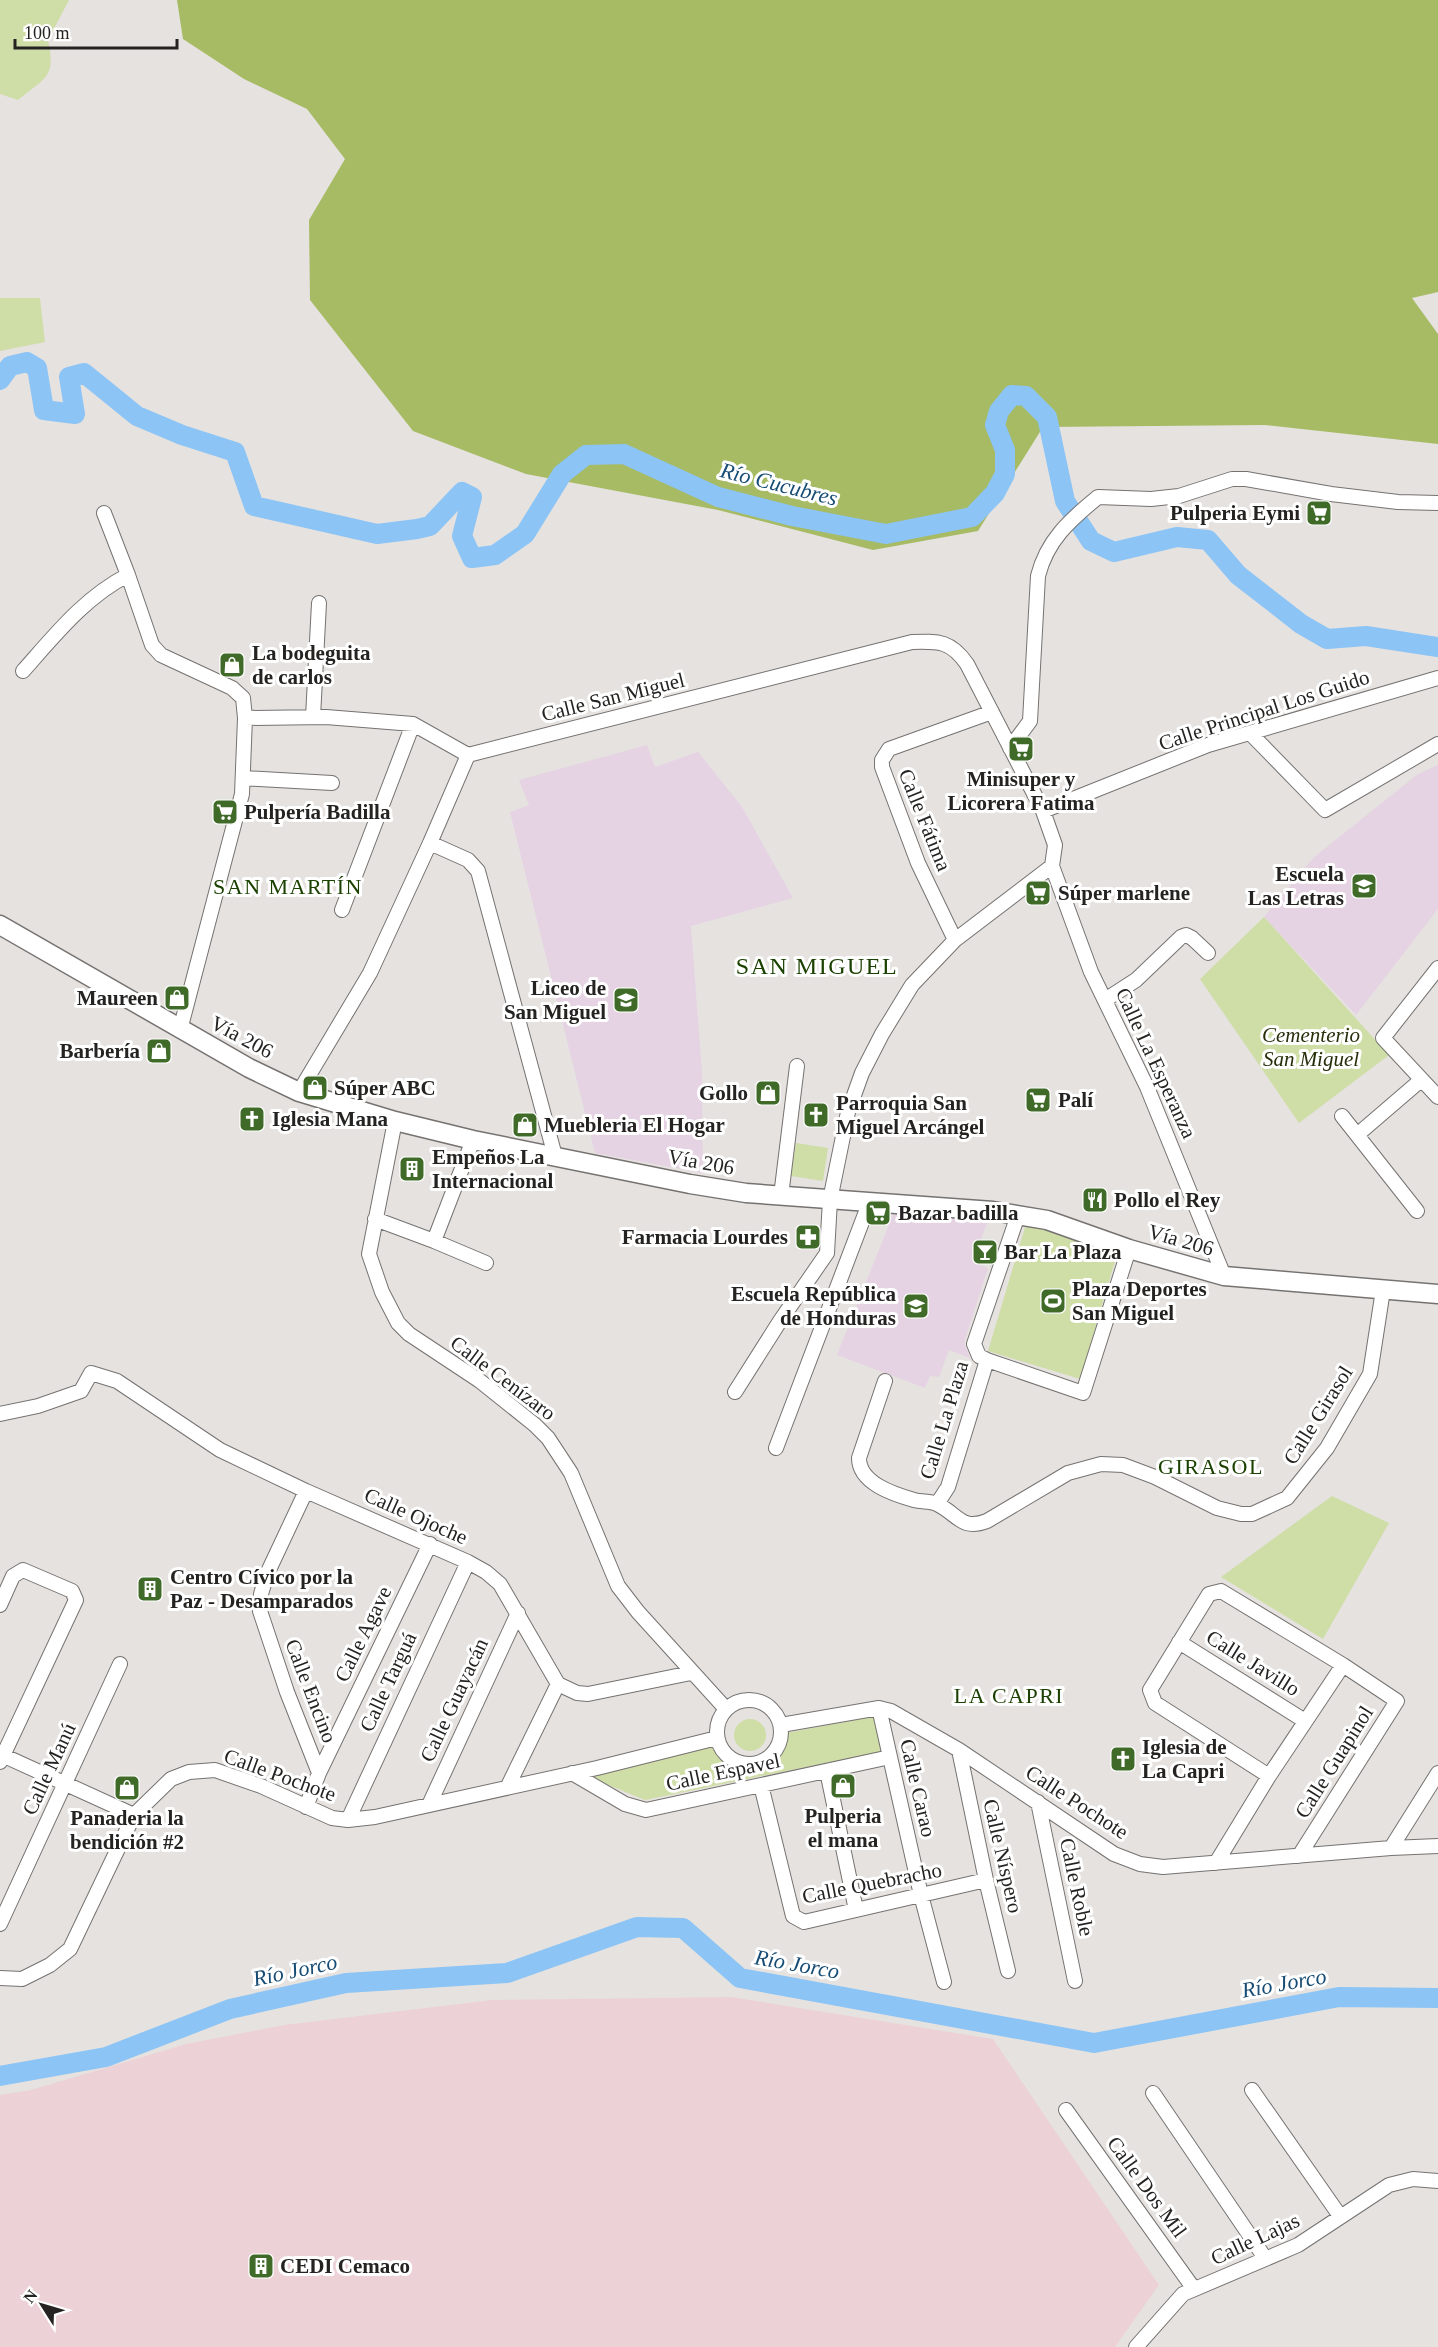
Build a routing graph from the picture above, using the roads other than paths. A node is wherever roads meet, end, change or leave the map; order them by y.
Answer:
1 (1438, 503) edge
2 (104, 513) dead end
3 (128, 575) junction
4 (319, 603) dead end
5 (23, 671) dead end
6 (1438, 678) edge
7 (992, 712) junction
8 (313, 717) junction
9 (245, 718) junction
10 (413, 724) junction
11 (1250, 733) junction
12 (1438, 744) edge
13 (1010, 748) junction
14 (468, 755) junction
15 (243, 778) junction
16 (332, 783) dead end
17 (1043, 811) junction
18 (430, 843) junction
19 (1052, 866) junction
20 (342, 910) dead end
21 (0, 925) edge
22 (955, 940) junction
23 (1208, 953) dead end
24 (1438, 968) edge
25 (1104, 1000) junction
26 (180, 1030) junction
27 (797, 1066) dead end
28 (1421, 1080) junction
29 (299, 1092) junction
30 (1438, 1097) edge
31 (1342, 1116) dead end
32 (394, 1120) junction
33 (1357, 1136) junction
34 (473, 1140) junction
35 (555, 1156) junction
36 (781, 1196) junction
37 (830, 1200) junction
38 (870, 1201) junction
39 (1417, 1211) dead end
40 (1018, 1215) junction
41 (375, 1219) junction
42 (434, 1241) junction
43 (1129, 1249) junction
44 (486, 1263) dead end
45 (1224, 1276) junction
46 (1383, 1290) junction
47 (1438, 1294) edge
48 (987, 1360) junction
49 (885, 1381) dead end
50 (735, 1392) dead end
51 (0, 1414) edge
52 (776, 1448) dead end
53 (306, 1491) junction
54 (937, 1504) junction
55 (430, 1545) junction
56 (468, 1562) junction
57 (0, 1605) edge
58 (518, 1613) junction
59 (1179, 1642) junction
60 (120, 1664) dead end
61 (1343, 1665) junction
62 (691, 1673) junction
63 (558, 1684) junction
64 (879, 1708) junction
65 (726, 1709) junction
66 (1305, 1721) junction
67 (780, 1725) junction
68 (717, 1738) junction
69 (959, 1750) junction
70 (1, 1757) edge
71 (890, 1757) junction
72 (827, 1771) junction
73 (319, 1773) junction
74 (572, 1773) junction
75 (1438, 1773) edge
76 (1269, 1776) junction
77 (65, 1783) junction
78 (761, 1785) junction
79 (508, 1786) junction
80 (1038, 1802) junction
81 (429, 1805) junction
82 (306, 1807) junction
83 (134, 1815) junction
84 (348, 1820) junction
85 (1438, 1846) edge
86 (1390, 1848) junction
87 (1299, 1856) junction
88 (1216, 1863) junction
89 (986, 1880) junction
90 (921, 1895) junction
91 (856, 1910) junction
92 (0, 1924) edge
93 (1008, 1971) dead end
94 (0, 1978) edge
95 (1075, 1981) dead end
96 (944, 1982) dead end
97 (1252, 2090) dead end
98 (1153, 2093) dead end
99 (1066, 2110) dead end
100 (1438, 2181) edge
101 (1340, 2216) junction
102 (1265, 2258) junction
103 (1194, 2289) junction
104 (1136, 2347) edge

1 - 13 street
2 - 3 street
3 - 5 street
3 - 9 street
4 - 8 street
6 - 11 street, Calle Principal Los Guido
7 - 13 street, Calle San Miguel
7 - 14 street, Calle San Miguel
7 - 22 street, Calle Fátima
8 - 9 street
8 - 10 street
9 - 15 street
10 - 14 street
10 - 20 street
11 - 12 street
11 - 17 street, Calle Principal Los Guido
13 - 17 street, Calle San Miguel
14 - 18 street
15 - 16 street
15 - 26 street
17 - 19 street
18 - 29 street
18 - 35 street
19 - 22 street
19 - 25 street, Calle La Esperanza
21 - 26 main road, Vía 206
22 - 37 street
23 - 25 street
24 - 28 street
25 - 45 street, Calle La Esperanza
26 - 29 main road, Vía 206
27 - 36 street
28 - 30 street
28 - 33 street
29 - 32 main road, Vía 206
31 - 33 street
32 - 34 main road, Vía 206
32 - 41 street, Calle Cenízaro
33 - 39 street
34 - 35 main road, Vía 206
34 - 42 street
35 - 36 main road, Vía 206
36 - 37 main road, Vía 206
37 - 38 main road, Vía 206
37 - 50 street
38 - 40 main road, Vía 206
38 - 52 street
40 - 43 main road, Vía 206
40 - 48 street, Calle La Plaza
41 - 42 street
41 - 62 street, Calle Cenízaro
42 - 44 street
43 - 45 main road, Vía 206
43 - 48 street
45 - 46 main road, Vía 206
46 - 47 main road, Vía 206
46 - 54 street, Calle Girasol
48 - 54 street, Calle La Plaza
49 - 54 street, Calle Girasol
51 - 53 street, Calle Ojoche
53 - 55 street, Calle Ojoche
53 - 73 street, Calle Encino
55 - 56 street, Calle Ojoche
55 - 73 street, Calle Agave
56 - 58 street, Calle Ojoche
56 - 84 street, Calle Targuá
57 - 70 street
58 - 63 street, Calle Ojoche
58 - 81 street, Calle Guayacán
59 - 61 street
59 - 66 street, Calle Javillo
59 - 76 street
60 - 77 street, Calle Manú
61 - 66 street
61 - 87 street, Calle Guapinol
62 - 63 street
62 - 65 street, Calle Cenízaro
63 - 79 street
64 - 67 street
64 - 69 street, Calle Pochote
64 - 71 street, Calle Carao
65 - 67 street
65 - 68 street
66 - 76 street
67 - 68 street
68 - 74 street, Calle Pochote
69 - 80 street, Calle Pochote
69 - 89 street, Calle Níspero
70 - 77 street
71 - 72 street, Calle Espavel
71 - 90 street, Calle Carao
72 - 78 street, Calle Espavel
72 - 91 street
73 - 82 street, Calle Agave
74 - 78 street, Calle Espavel
74 - 79 street, Calle Pochote
75 - 86 street
76 - 88 street
77 - 83 street
77 - 92 street, Calle Manú
78 - 91 street, Calle Quebracho
79 - 81 street, Calle Pochote
80 - 88 street, Calle Pochote
80 - 95 street, Calle Roble
81 - 84 street, Calle Pochote
82 - 83 street, Calle Pochote
82 - 84 street, Calle Pochote
83 - 94 street, Calle Pochote
85 - 86 street, Calle Pochote
86 - 87 street, Calle Pochote
87 - 88 street, Calle Pochote
89 - 90 street, Calle Quebracho
89 - 93 street, Calle Níspero
90 - 91 street, Calle Quebracho
90 - 96 street, Calle Carao
97 - 101 street
98 - 102 street
99 - 103 street, Calle Dos Mil
100 - 101 street, Calle Lajas
101 - 102 street, Calle Lajas
102 - 103 street, Calle Lajas
103 - 104 street, Calle Lajas

